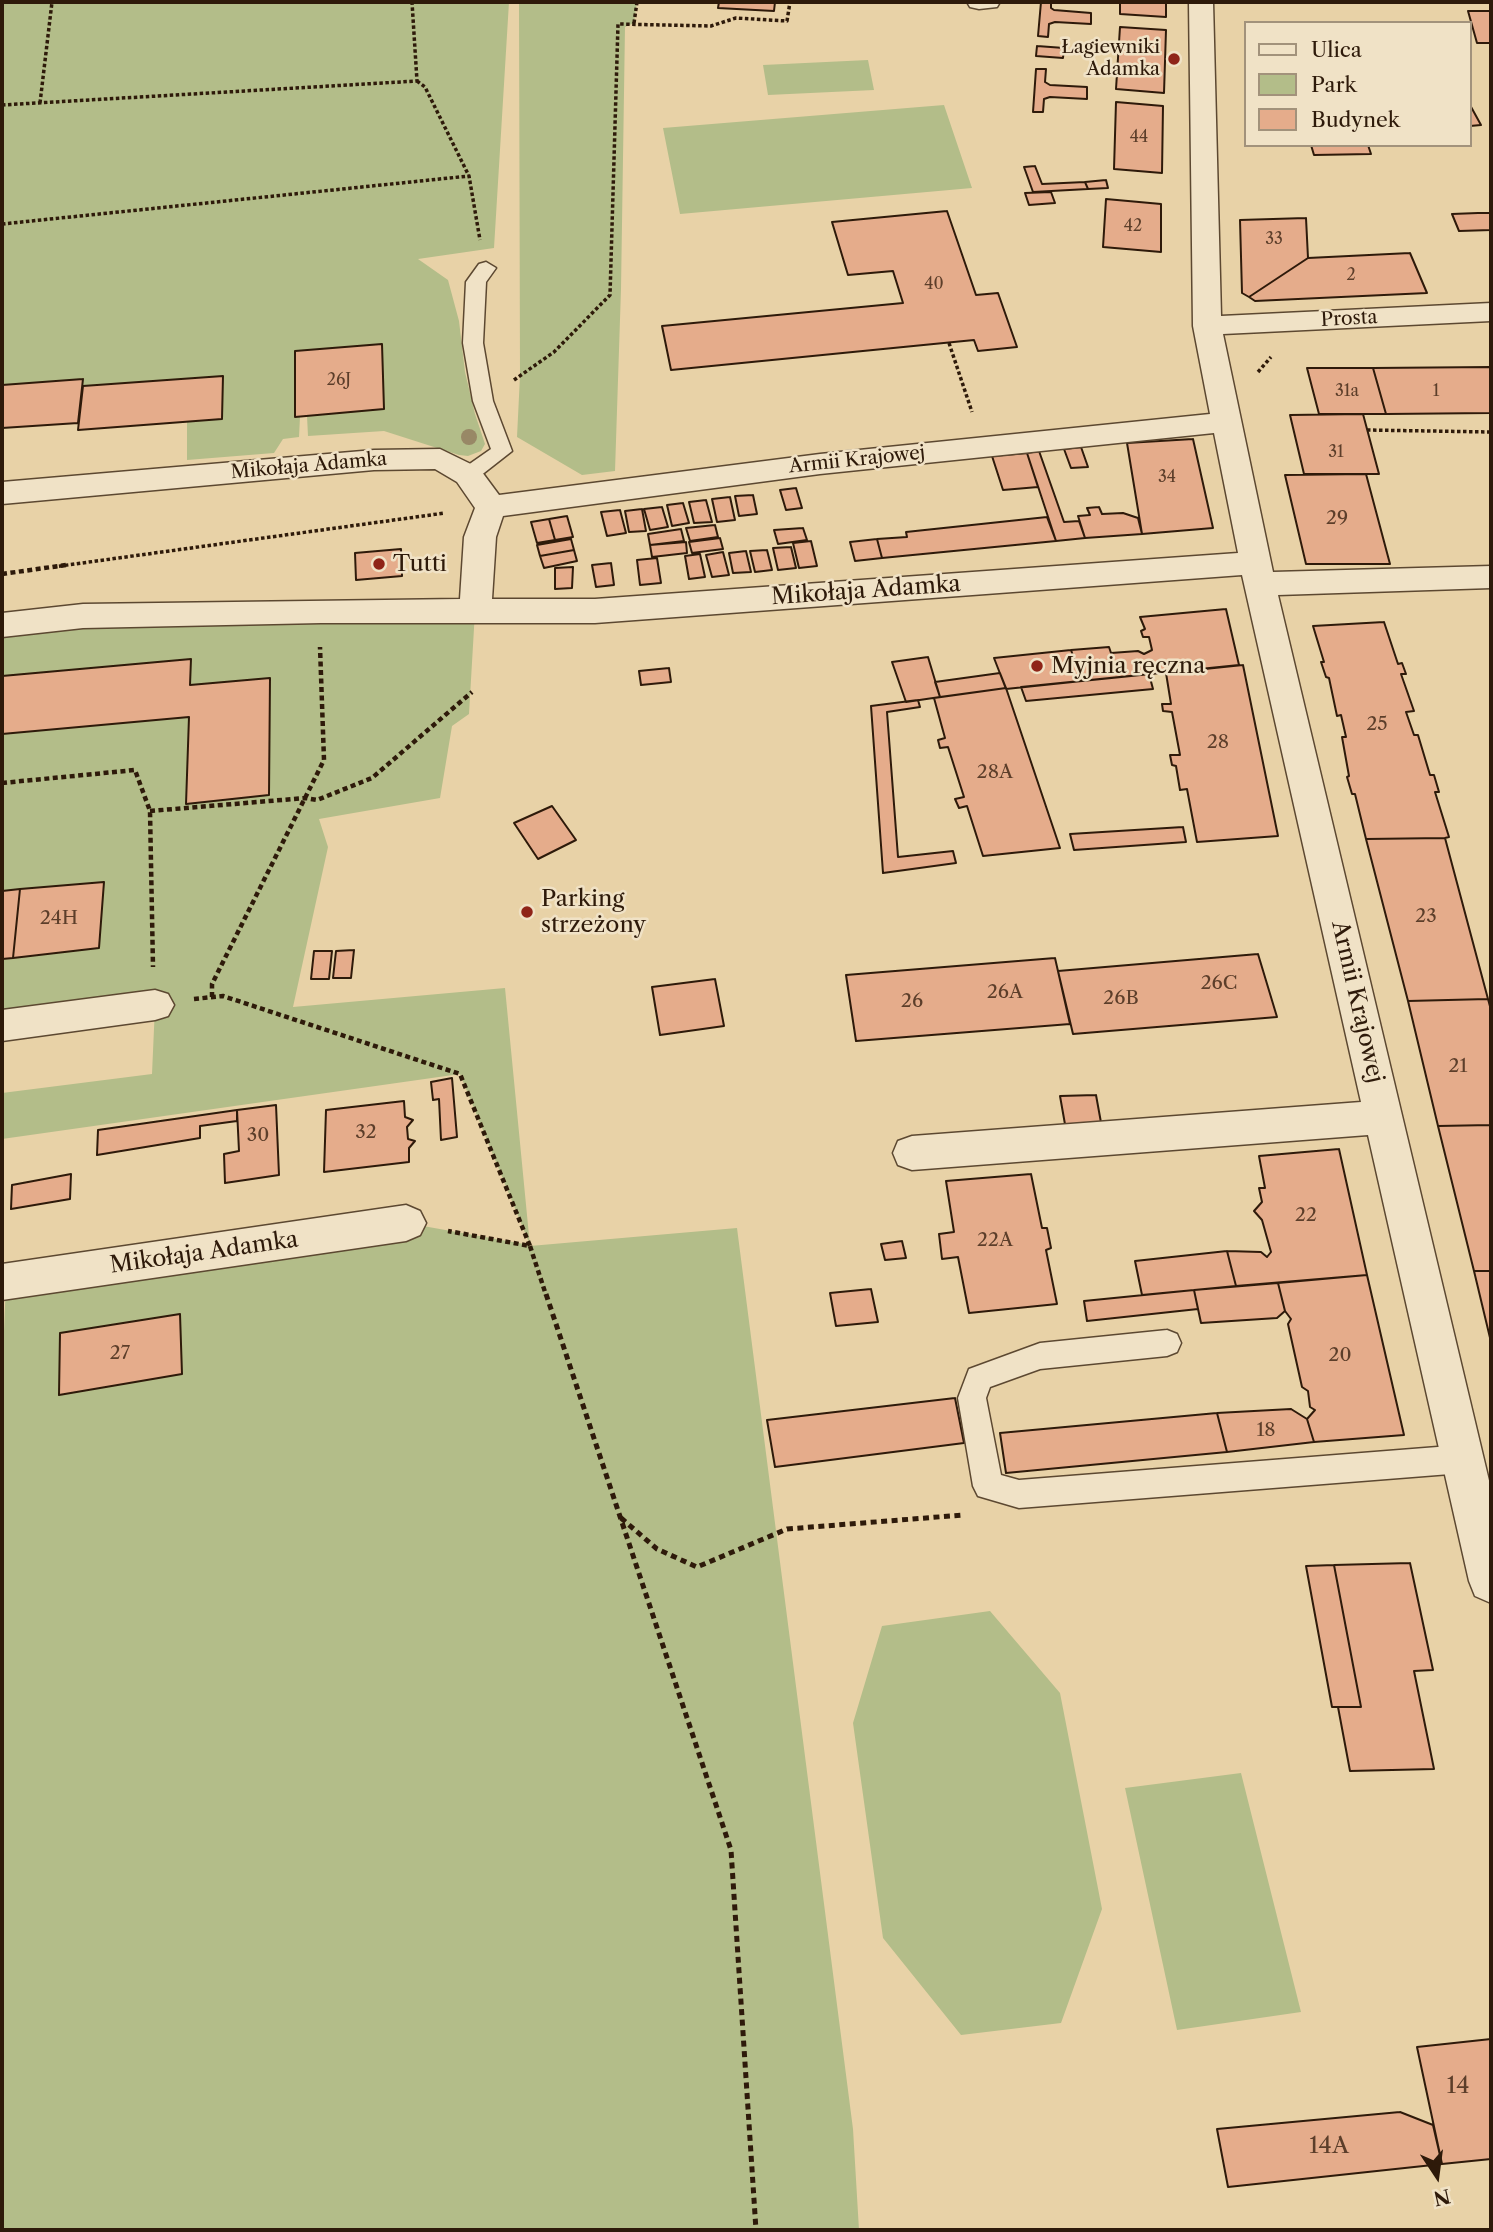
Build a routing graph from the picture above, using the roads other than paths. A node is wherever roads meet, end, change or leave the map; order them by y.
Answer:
1 (979, 2) edge
2 (988, 2) edge
3 (1201, 2) edge
4 (486, 268) road end
5 (1491, 312) edge
6 (1207, 326) junction
7 (1224, 422) junction
8 (468, 475) junction
9 (2, 493) edge
10 (491, 507) junction
11 (1258, 574) junction
12 (1491, 577) edge
13 (475, 611) junction
14 (2, 625) edge
15 (155, 1005) road end
16 (2, 1026) edge
17 (1384, 1117) junction
18 (912, 1153) dead end
19 (406, 1223) road end
20 (2, 1282) edge
21 (1167, 1343) dead end
22 (1463, 1459) junction
23 (1491, 1581) edge

1 - 2 street
3 - 6 street, Armii Krajowej
4 - 8 lane
5 - 6 street, Prosta
6 - 7 street, Armii Krajowej
7 - 10 street, Armii Krajowej
7 - 11 street, Armii Krajowej
8 - 9 street, Mikołaja Adamka
8 - 10 street, Mikołaja Adamka
10 - 13 street
11 - 12 street, Mikołaja Adamka
11 - 13 street, Mikołaja Adamka
11 - 17 street, Armii Krajowej
13 - 14 street, Mikołaja Adamka
15 - 16 street
17 - 18 street
17 - 22 street, Armii Krajowej
19 - 20 street, Mikołaja Adamka
21 - 22 lane
22 - 23 street, Armii Krajowej

